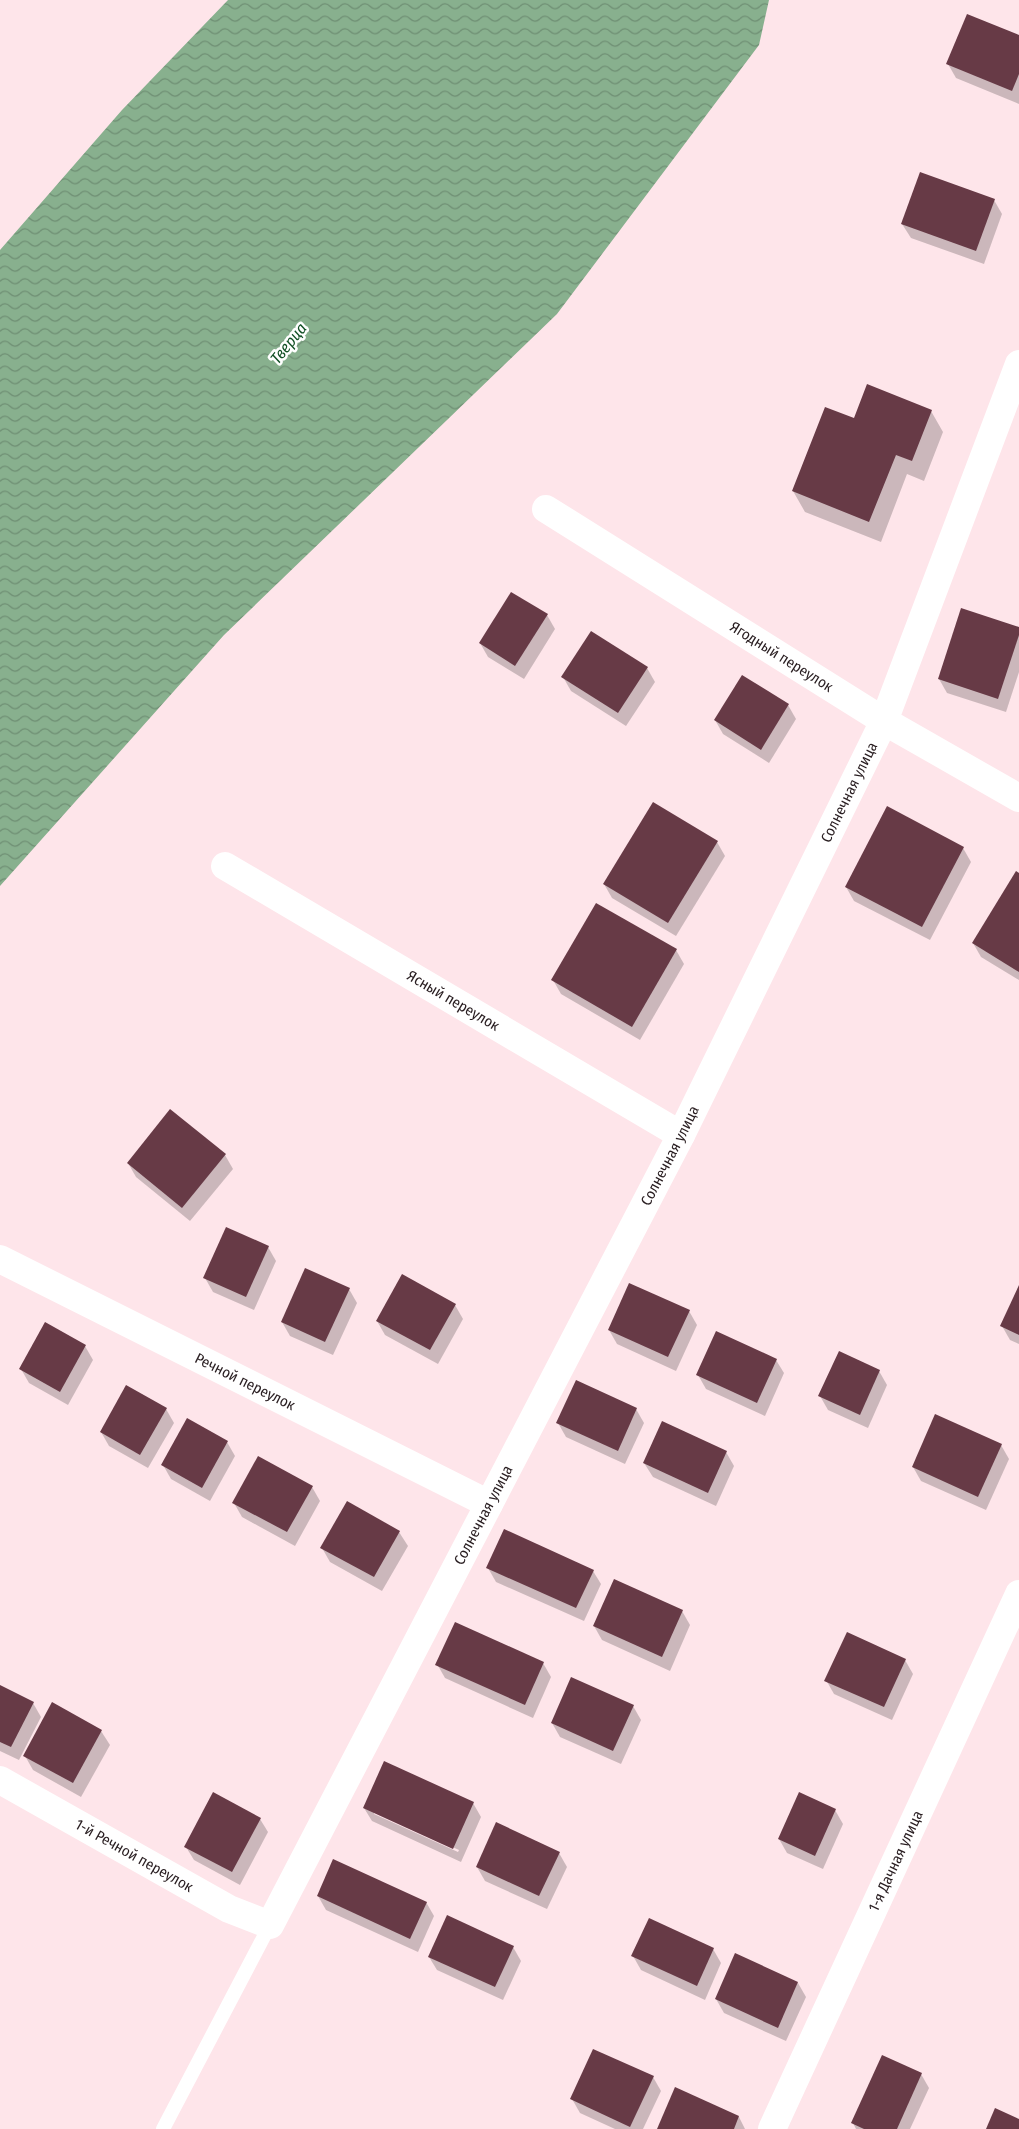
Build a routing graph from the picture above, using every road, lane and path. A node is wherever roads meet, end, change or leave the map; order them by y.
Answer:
1 (1019, 364) edge
2 (546, 509) dead end
3 (884, 721) junction
4 (1019, 798) edge
5 (225, 866) dead end
6 (681, 1135) junction
7 (0, 1259) edge
8 (489, 1504) junction
9 (1019, 1594) edge
10 (0, 1780) edge
11 (270, 1925) junction
12 (163, 2129) edge
13 (772, 2129) edge

1 - 3 street, Солнечная улица
2 - 3 street, Ягодный переулок
3 - 4 street, Ягодный переулок
3 - 6 street, Солнечная улица
5 - 6 street, Ясный переулок
6 - 8 street, Солнечная улица
7 - 8 street, Речной переулок
8 - 11 street, Солнечная улица
9 - 13 street, 1-я Дачная улица
10 - 11 street, 1-й Речной переулок
11 - 12 lane

